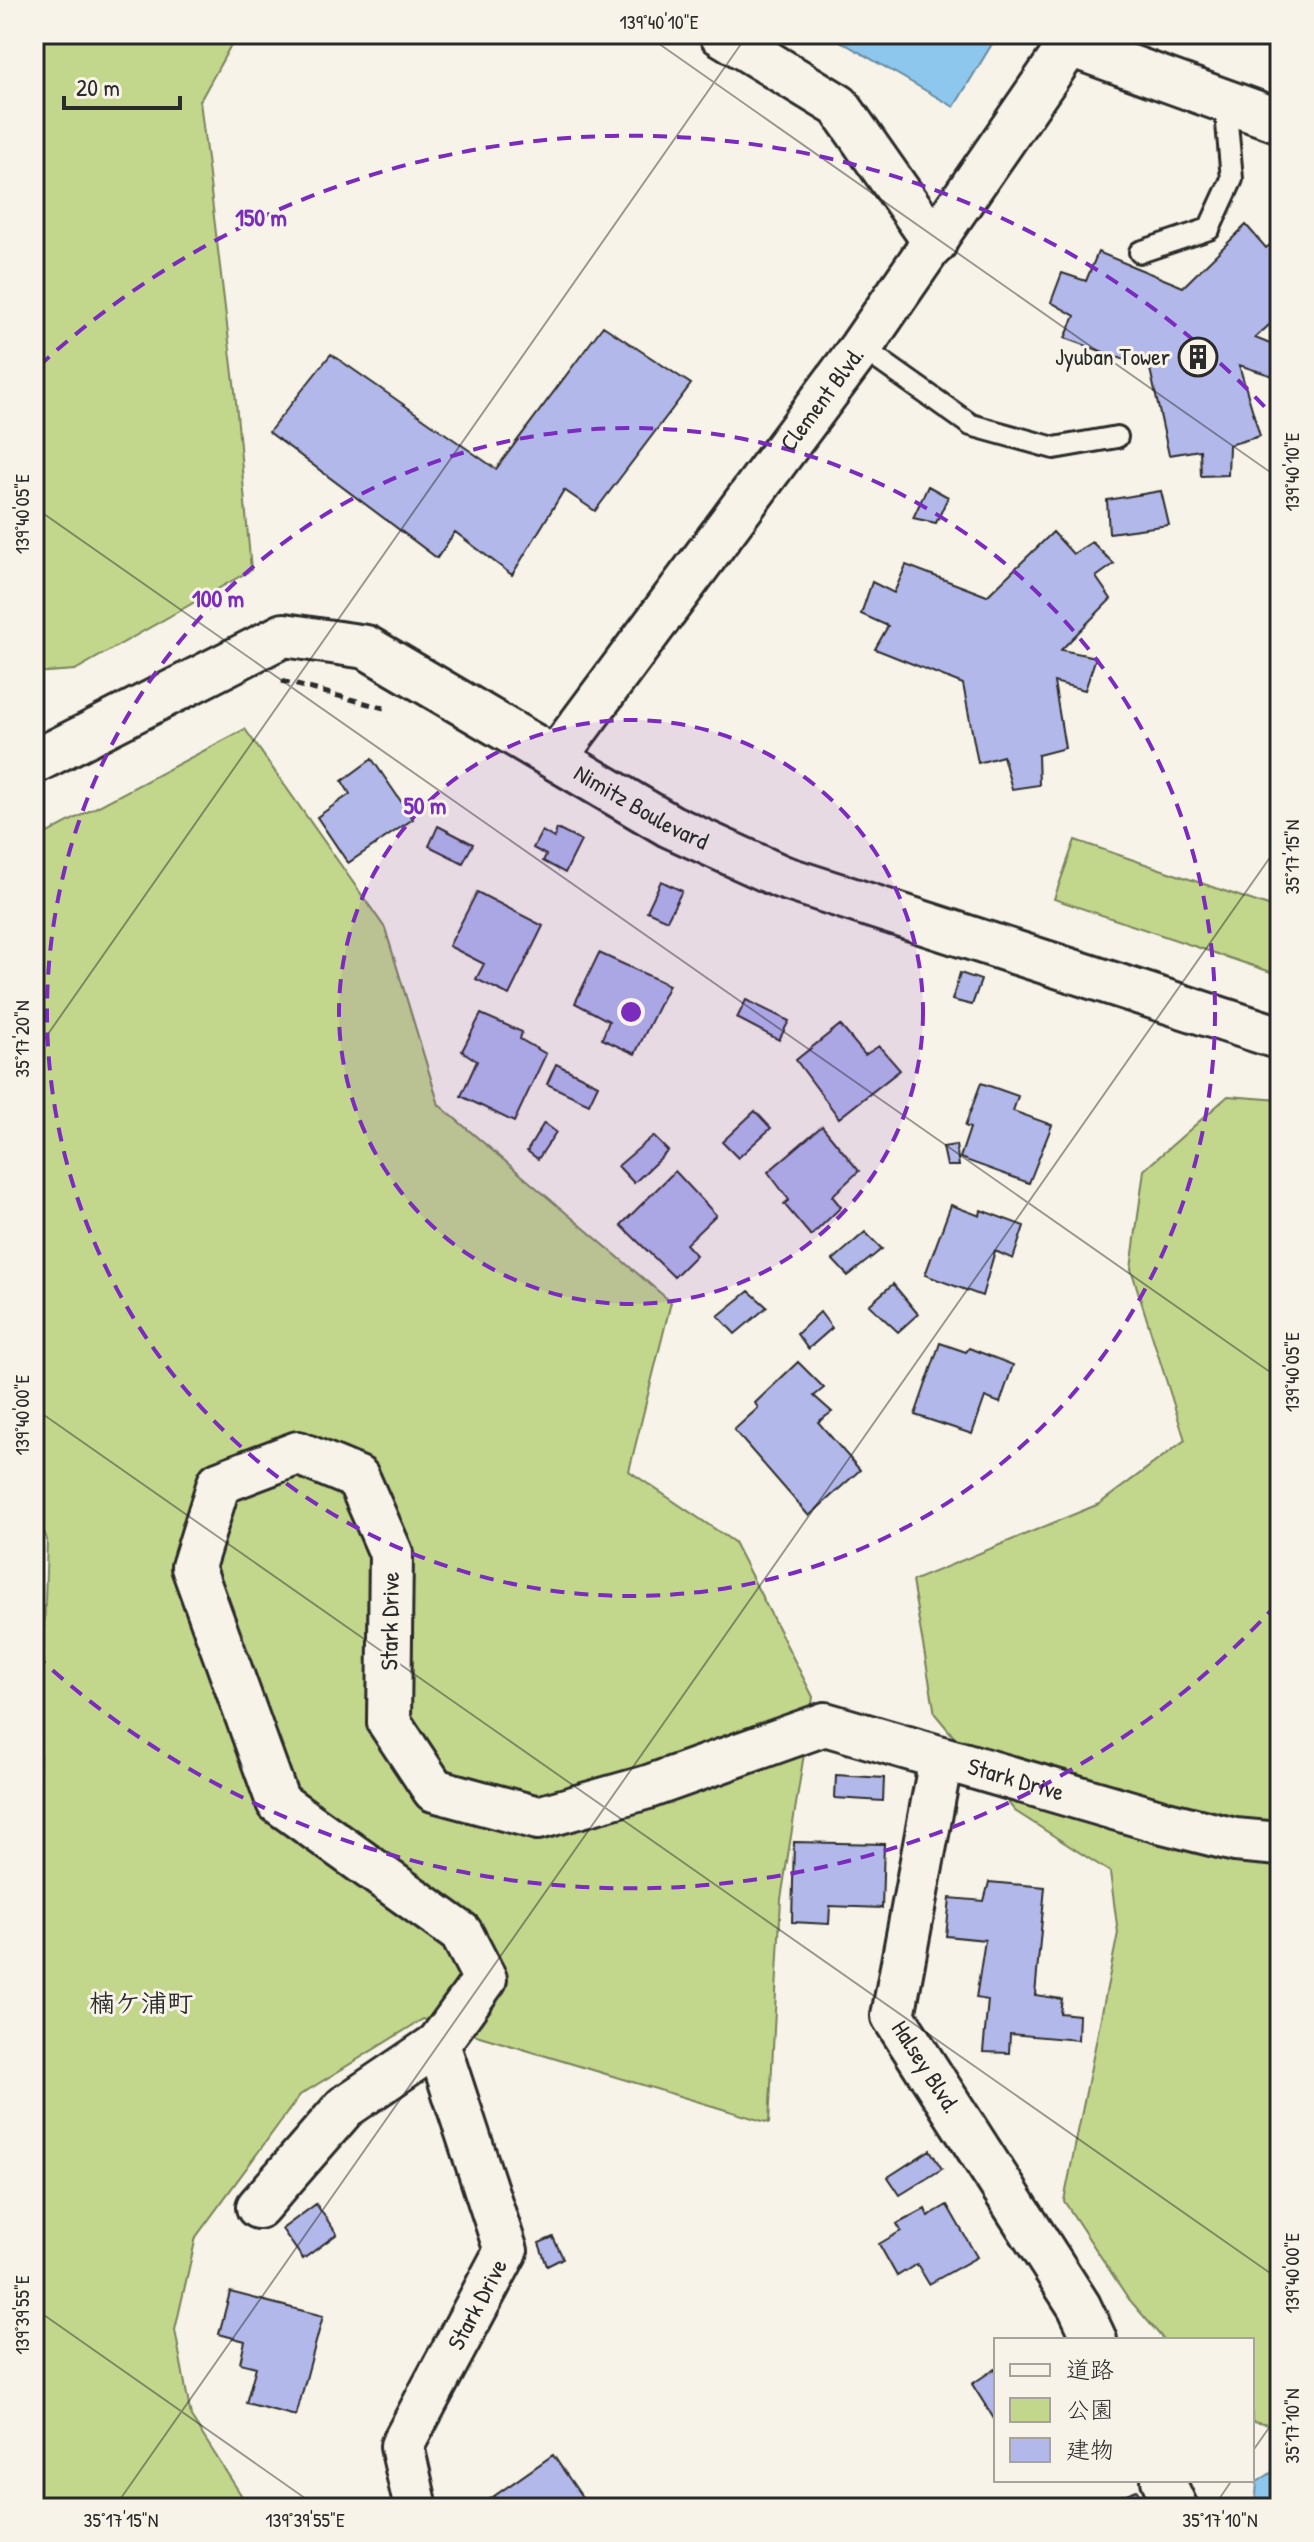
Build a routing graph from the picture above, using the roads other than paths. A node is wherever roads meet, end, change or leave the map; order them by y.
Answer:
1 (721, 34) edge
2 (1073, 40) edge
3 (1225, 101) junction
4 (1280, 121) edge
5 (935, 243) junction
6 (1140, 252) dead end
7 (861, 347) junction
8 (1117, 437) dead end
9 (556, 757) junction
10 (34, 762) edge
11 (1280, 1038) edge
12 (941, 1759) junction
13 (1280, 1844) edge
14 (438, 2044) junction
15 (258, 2207) dead end
16 (1094, 2338) edge
17 (1164, 2482) edge
18 (416, 2508) edge
19 (1176, 2508) edge

1 - 5 street
2 - 3 street
2 - 5 street, Clement Blvd.
3 - 4 street
3 - 6 lane
5 - 7 street, Clement Blvd.
7 - 8 lane
7 - 9 street, Clement Blvd.
9 - 10 street, Nimitz Boulevard
9 - 11 street, Nimitz Boulevard
12 - 13 street, Stark Drive
12 - 14 street, Stark Drive
12 - 16 street, Halsey Blvd.
14 - 15 street
14 - 18 street, Stark Drive
17 - 19 street

